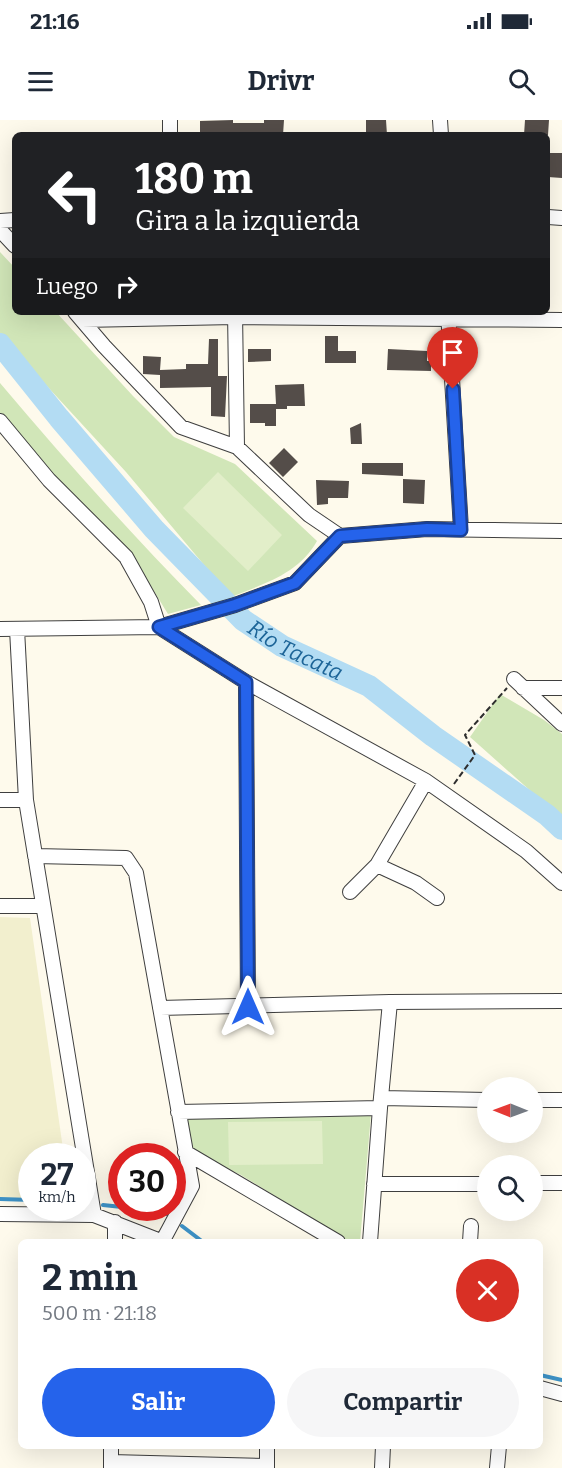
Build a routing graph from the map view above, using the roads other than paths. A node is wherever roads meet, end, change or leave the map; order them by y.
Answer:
1 (0, 230) edge
2 (12, 243) edge
3 (235, 315) edge
4 (448, 315) edge
5 (78, 316) edge
6 (562, 320) edge
7 (0, 421) edge
8 (237, 447) junction
9 (461, 530) junction
10 (562, 531) edge
11 (340, 536) junction
12 (159, 627) junction
13 (0, 629) edge
14 (17, 629) junction
15 (246, 682) junction
16 (562, 688) edge
17 (562, 724) edge
18 (426, 781) junction
19 (0, 800) edge
20 (26, 800) junction
21 (35, 856) junction
22 (377, 865) junction
23 (562, 883) edge
24 (350, 892) dead end
25 (437, 898) dead end
26 (0, 906) edge
27 (43, 906) junction
28 (562, 1001) edge
29 (390, 1002) junction
30 (248, 1007) junction
31 (160, 1008) junction
32 (477, 1100) edge
33 (543, 1100) edge
34 (562, 1100) edge
35 (380, 1103) junction
36 (178, 1112) junction
37 (82, 1143) edge
38 (183, 1143) edge
39 (186, 1153) edge
40 (186, 1157) edge
41 (543, 1183) edge
42 (562, 1183) edge
43 (374, 1184) junction
44 (477, 1184) edge
45 (186, 1198) edge
46 (0, 1214) edge
47 (18, 1214) edge
48 (96, 1216) edge
49 (174, 1221) edge
50 (115, 1222) junction
51 (471, 1227) dead end
52 (115, 1239) edge
53 (156, 1239) edge
54 (165, 1239) edge
55 (333, 1239) edge
56 (370, 1239) edge
57 (470, 1239) edge
58 (543, 1389) edge
59 (562, 1394) edge
60 (111, 1449) edge
61 (267, 1449) edge
62 (383, 1449) edge
63 (499, 1449) edge
64 (111, 1465) edge
65 (267, 1467) edge
66 (382, 1468) edge
67 (497, 1468) edge

1 - 2 street
3 - 4 street
3 - 5 street
3 - 8 street
4 - 6 street
4 - 9 street
5 - 8 street
7 - 12 street
8 - 11 street
9 - 10 street
9 - 11 street
11 - 12 street
12 - 14 street
12 - 15 street
13 - 14 street
14 - 20 street
15 - 18 street
15 - 30 street
16 - 17 street
18 - 22 street
18 - 23 street
19 - 20 street
20 - 21 street
21 - 27 street
21 - 31 street
22 - 24 street
22 - 25 street
26 - 27 street
27 - 37 street
28 - 29 street
29 - 30 street
29 - 35 street
30 - 31 street
31 - 36 street
32 - 35 street
33 - 34 street
35 - 36 street
35 - 43 street
36 - 38 street
39 - 55 street
40 - 45 street
41 - 42 street
43 - 44 street
43 - 56 street
46 - 47 street
48 - 50 street
49 - 54 street
50 - 52 street
50 - 53 street
51 - 57 street
58 - 59 street
60 - 64 street
61 - 65 street
62 - 66 street
63 - 67 street
64 - 65 street

